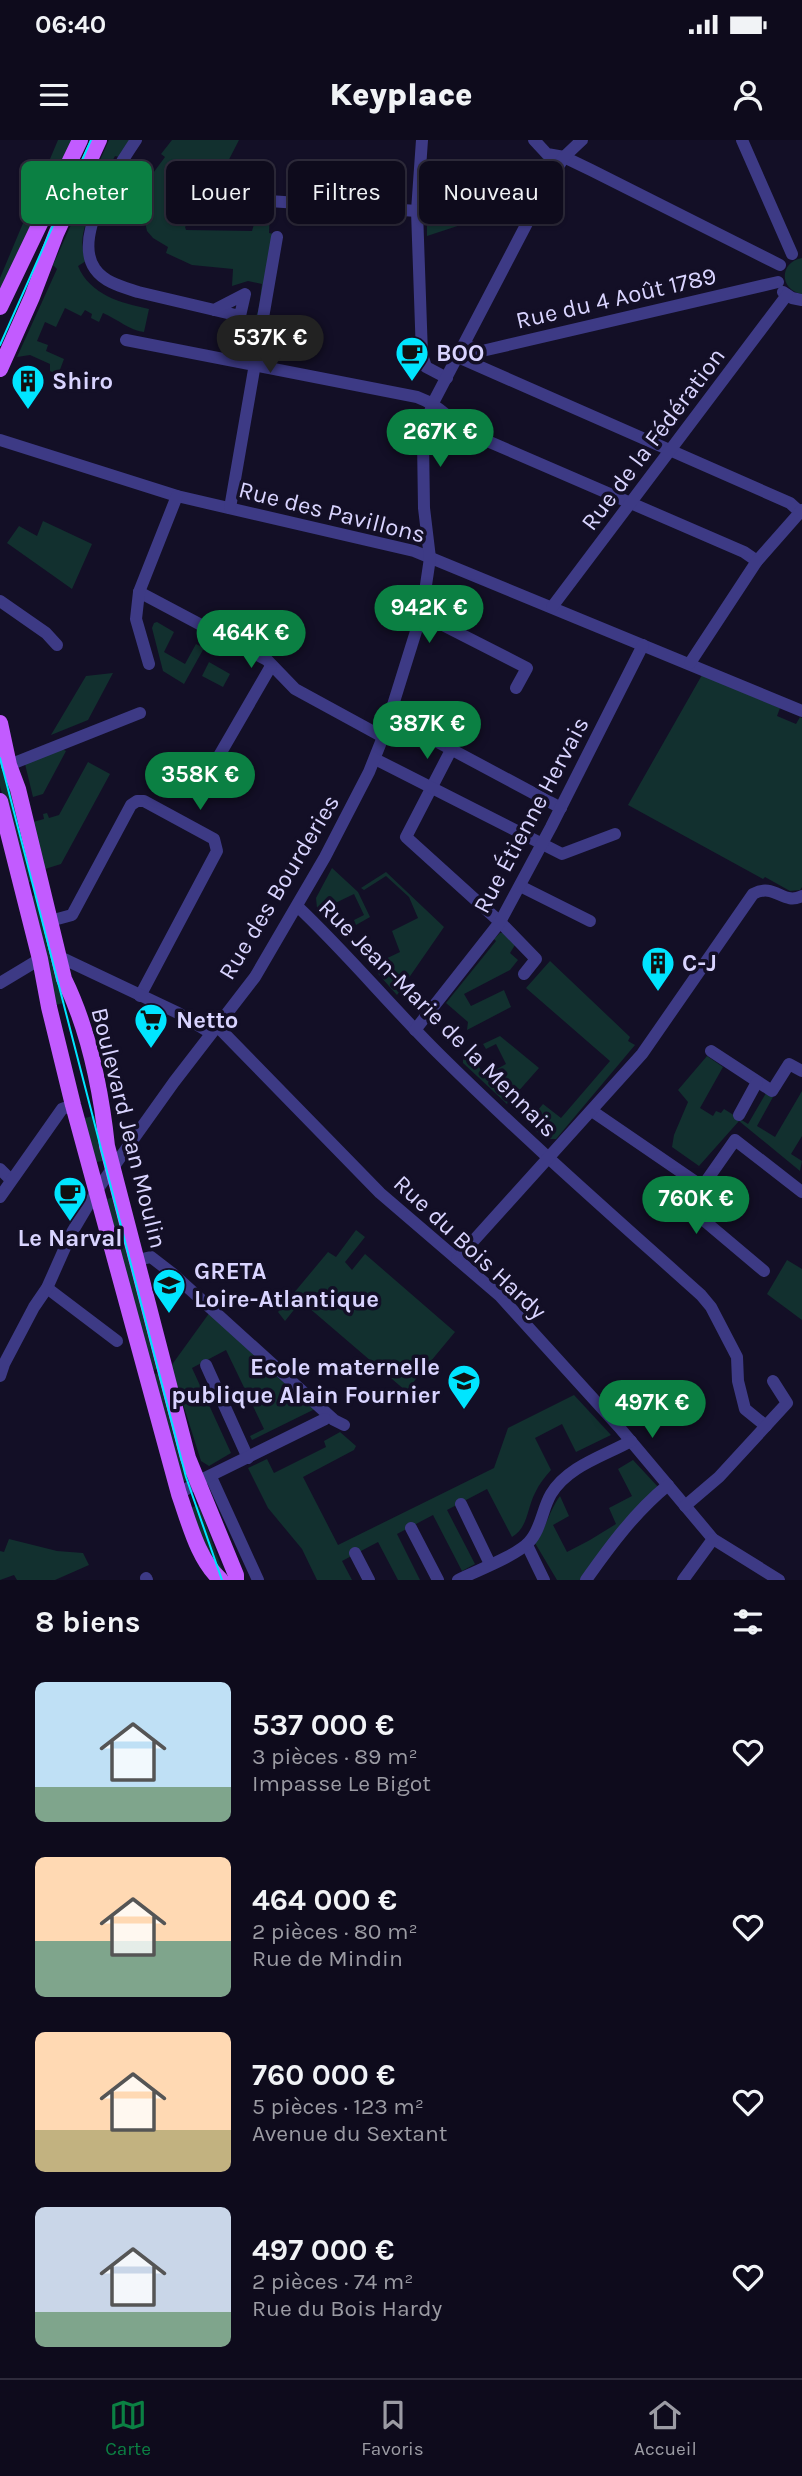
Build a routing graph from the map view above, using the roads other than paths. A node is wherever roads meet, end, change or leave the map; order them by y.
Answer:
1 (80, 140) edge
2 (99, 140) edge
3 (136, 140) edge
4 (422, 140) edge
5 (534, 140) edge
6 (582, 140) edge
7 (742, 140) edge
8 (564, 157) junction
9 (274, 201) edge
10 (417, 211) junction
11 (277, 237) dead end
12 (797, 253) edge
13 (780, 265) junction
14 (778, 282) junction
15 (787, 295) junction
16 (802, 300) edge
17 (0, 307) edge
18 (214, 310) dead end
19 (126, 340) dead end
20 (464, 345) junction
21 (458, 358) junction
22 (255, 365) junction
23 (0, 369) edge
24 (447, 378) junction
25 (433, 403) junction
26 (0, 440) edge
27 (670, 451) junction
28 (177, 496) junction
29 (631, 503) junction
30 (230, 508) junction
31 (801, 511) edge
32 (430, 558) junction
33 (757, 561) junction
34 (139, 592) junction
35 (0, 601) edge
36 (552, 607) junction
37 (422, 612) junction
38 (57, 645) dead end
39 (643, 645) junction
40 (690, 663) junction
41 (149, 664) dead end
42 (271, 666) junction
43 (516, 688) dead end
44 (802, 711) edge
45 (140, 713) dead end
46 (0, 723) edge
47 (383, 737) junction
48 (432, 739) dead end
49 (451, 750) junction
50 (375, 759) junction
51 (9, 765) junction
52 (210, 768) dead end
53 (431, 788) junction
54 (0, 802) edge
55 (561, 808) junction
56 (615, 834) dead end
57 (542, 844) junction
58 (520, 886) junction
59 (801, 899) edge
60 (297, 906) junction
61 (50, 921) junction
62 (590, 921) dead end
63 (500, 922) junction
64 (40, 958) junction
65 (59, 959) junction
66 (524, 974) dead end
67 (0, 983) edge
68 (140, 996) junction
69 (214, 1030) junction
70 (415, 1030) junction
71 (711, 1051) dead end
72 (802, 1071) edge
73 (758, 1082) junction
74 (73, 1105) junction
75 (592, 1111) junction
76 (738, 1115) dead end
77 (549, 1159) junction
78 (113, 1166) junction
79 (0, 1169) edge
80 (11, 1180) junction
81 (703, 1187) junction
82 (97, 1190) junction
83 (802, 1192) edge
84 (0, 1197) edge
85 (457, 1259) junction
86 (138, 1260) junction
87 (764, 1271) dead end
88 (47, 1288) junction
89 (117, 1341) dead end
90 (206, 1365) dead end
91 (0, 1376) edge
92 (773, 1381) dead end
93 (325, 1419) dead end
94 (344, 1425) dead end
95 (766, 1426) junction
96 (631, 1441) junction
97 (248, 1458) junction
98 (204, 1480) junction
99 (668, 1485) junction
100 (179, 1494) junction
101 (461, 1504) dead end
102 (685, 1506) junction
103 (411, 1528) dead end
104 (713, 1539) junction
105 (527, 1545) junction
106 (355, 1553) dead end
107 (490, 1564) junction
108 (221, 1580) edge
109 (236, 1580) edge
110 (258, 1580) edge
111 (369, 1580) edge
112 (438, 1580) edge
113 (458, 1580) edge
114 (544, 1580) edge
115 (586, 1580) edge
116 (683, 1580) edge
117 (779, 1580) edge

1 - 17 main road
2 - 23 main road
3 - 18 street
4 - 10 street
5 - 8 street
6 - 8 street, Rue des Bourderies
7 - 12 street
8 - 13 street
8 - 20 street, Rue des Bourderies
9 - 10 street
10 - 24 street
11 - 22 street
12 - 13 street
13 - 14 street
14 - 15 street
14 - 20 street, Rue du 4 Août 1789
15 - 16 street
15 - 27 street, Rue de la Fédération
19 - 22 street
20 - 21 street, Rue des Bourderies
21 - 24 street, Rue des Bourderies
21 - 27 street
22 - 25 street
22 - 30 street
24 - 25 street, Rue des Bourderies
25 - 29 street
25 - 32 street, Rue des Bourderies
26 - 28 street, Rue des Pavillons
27 - 29 street, Rue de la Fédération
27 - 31 street
28 - 30 street, Rue des Pavillons
28 - 34 street
29 - 33 street
29 - 36 street, Rue de la Fédération
30 - 32 street, Rue des Pavillons
31 - 33 street
32 - 36 street, Rue des Pavillons
32 - 37 street, Rue des Bourderies
33 - 40 street
34 - 41 street
34 - 42 street
35 - 38 street
36 - 39 street, Rue des Pavillons
37 - 43 street
37 - 47 street, Rue des Bourderies
39 - 40 street, Rue des Pavillons
39 - 55 street, Rue Étienne Hervais
40 - 44 street, Rue des Pavillons
42 - 47 street
42 - 52 street
45 - 51 street
46 - 51 main road, Boulevard Jean Moulin
47 - 50 street, Rue des Bourderies
48 - 49 street
49 - 53 street
49 - 55 street
50 - 53 street
50 - 60 street, Rue des Bourderies
51 - 61 main road, Boulevard Jean Moulin
53 - 57 street
53 - 63 street
54 - 64 main road, Boulevard Jean Moulin
55 - 57 street, Rue Étienne Hervais
56 - 57 street
57 - 58 street, Rue Étienne Hervais
58 - 62 street
58 - 63 street, Rue Étienne Hervais
59 - 75 street
60 - 69 street, Rue des Bourderies
60 - 70 street, Rue Jean-Marie de la Mennais
61 - 65 main road, Boulevard Jean Moulin
61 - 68 street
63 - 66 street
63 - 70 street, Rue Étienne Hervais
64 - 67 street
64 - 74 main road, Boulevard Jean Moulin
65 - 68 street, Rue du Bois Hardy
65 - 78 main road, Boulevard Jean Moulin
68 - 69 street, Rue du Bois Hardy
69 - 78 street, Rue des Bourderies
69 - 85 street, Rue du Bois Hardy
70 - 77 street, Rue Jean-Marie de la Mennais
71 - 73 street
72 - 73 street
73 - 76 street
74 - 80 street
74 - 82 main road, Boulevard Jean Moulin
75 - 77 street
75 - 81 street
77 - 85 street
77 - 95 street, Rue Jean-Marie de la Mennais
78 - 82 street, Rue des Bourderies
78 - 86 main road, Boulevard Jean Moulin
79 - 80 street
80 - 84 street
81 - 83 street
81 - 87 street
82 - 88 street, Rue des Bourderies
82 - 100 main road, Boulevard Jean Moulin
85 - 96 street, Rue du Bois Hardy
86 - 94 street
86 - 98 main road, Boulevard Jean Moulin
88 - 89 street
88 - 91 street, Rue des Bourderies
90 - 97 street
92 - 95 street
93 - 97 street
95 - 102 street
96 - 99 street, Rue du Bois Hardy
96 - 105 street
97 - 98 street
98 - 100 street
98 - 109 main road, Boulevard Jean Moulin
98 - 110 street
99 - 102 street, Rue du Bois Hardy
99 - 115 street
100 - 108 main road, Boulevard Jean Moulin
101 - 107 street
102 - 104 street, Rue du Bois Hardy
103 - 112 street
104 - 116 street
104 - 117 street, Rue du Bois Hardy
105 - 107 street
105 - 114 street
106 - 111 street
107 - 113 street

